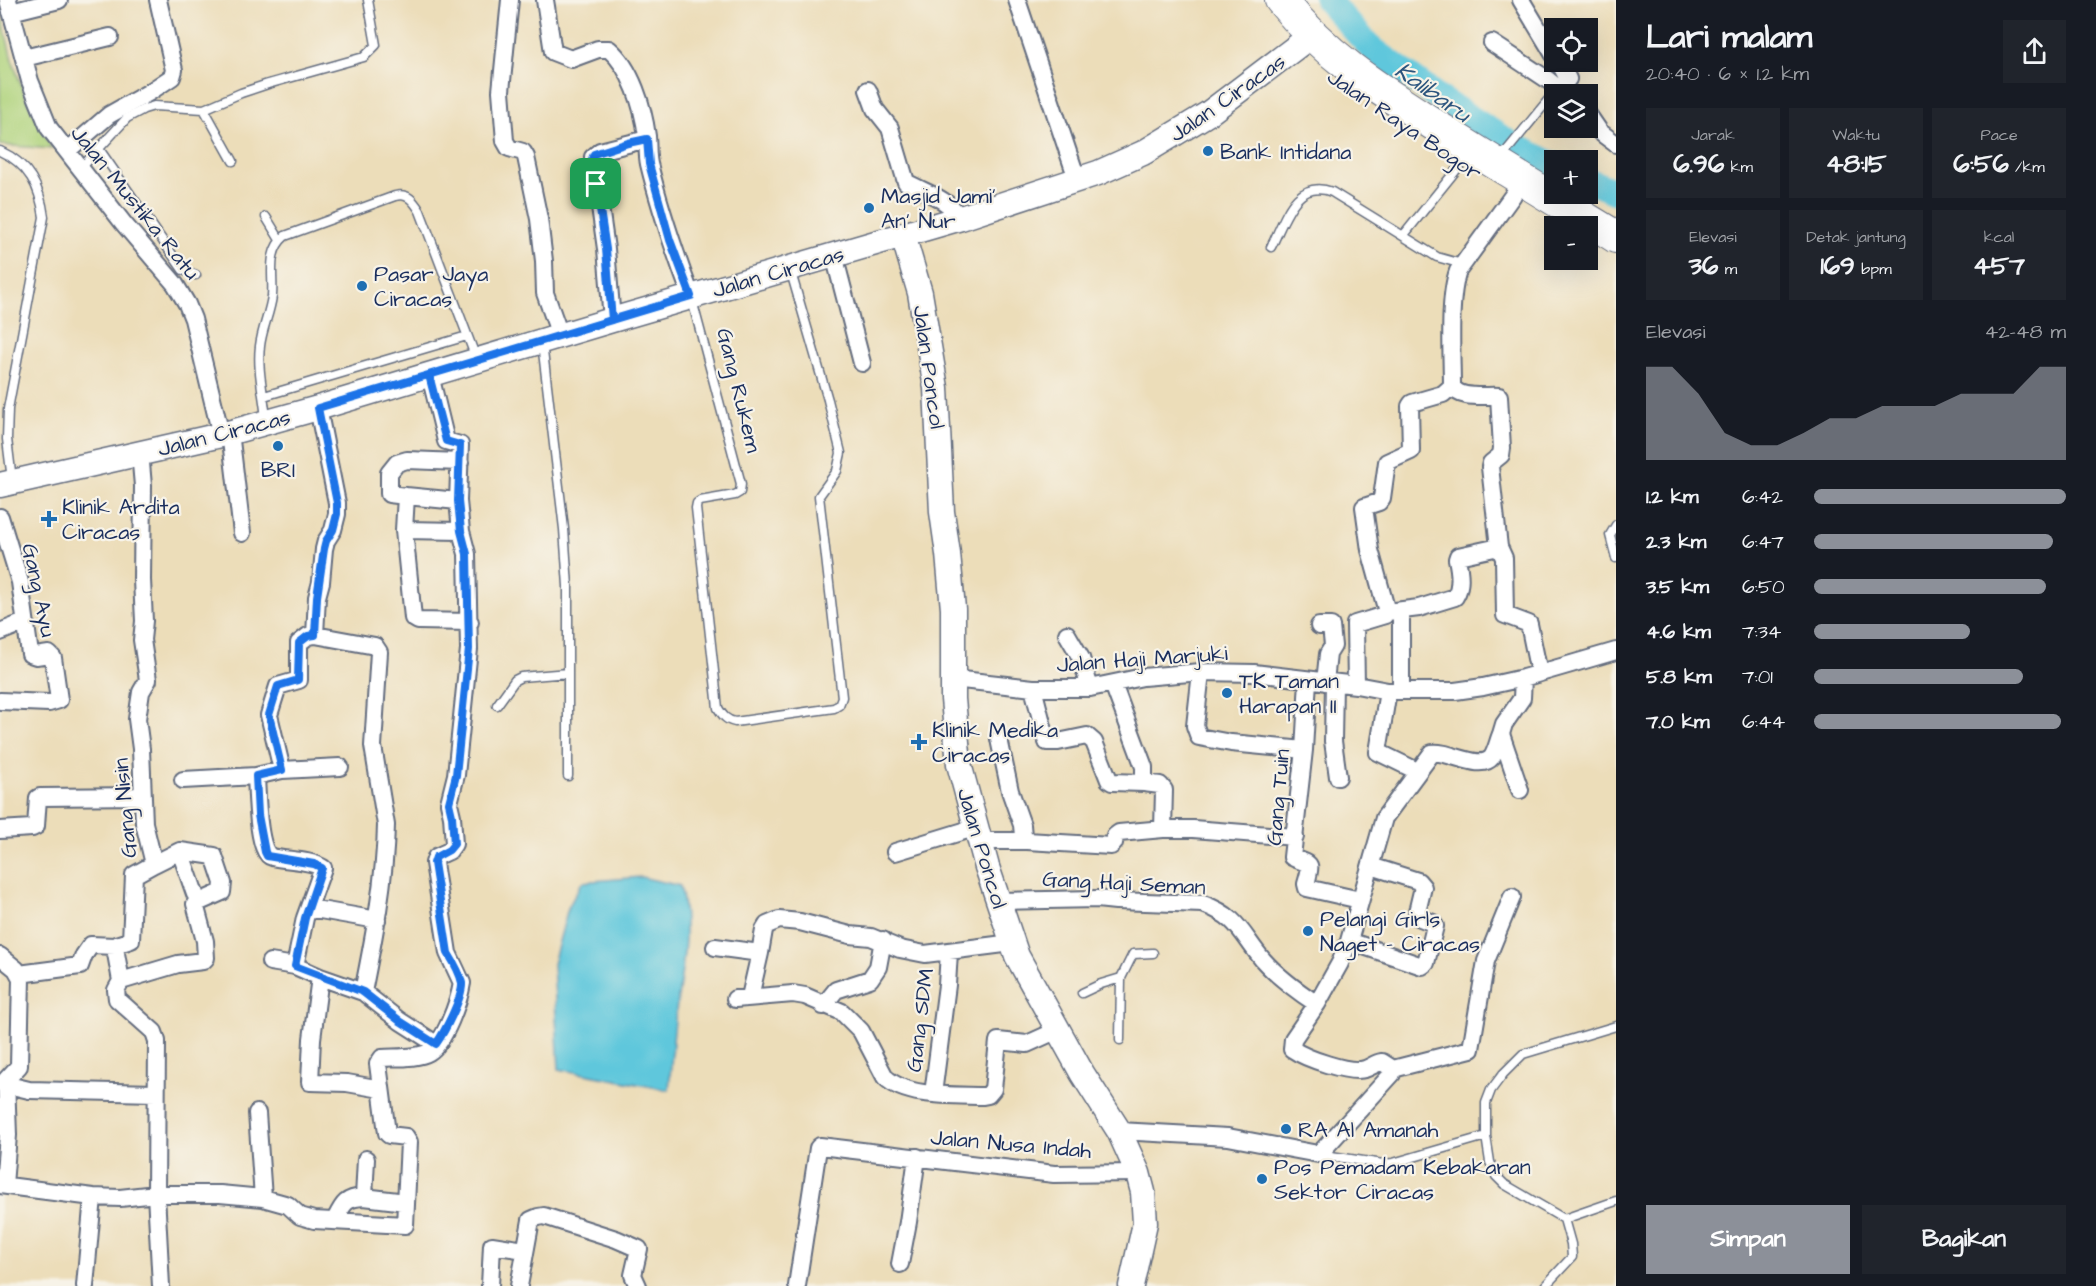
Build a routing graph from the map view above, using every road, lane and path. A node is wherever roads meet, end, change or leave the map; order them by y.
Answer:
1 (59, 0) edge
2 (158, 0) edge
3 (368, 0) edge
4 (510, 0) edge
5 (545, 0) edge
6 (1017, 0) edge
7 (1260, 0) edge
8 (1281, 0) edge
9 (1521, 0) edge
10 (9, 6) edge
11 (110, 37) dead end
12 (1544, 38) edge
13 (1306, 40) junction
14 (1492, 43) dead end
15 (24, 58) junction
16 (1551, 84) edge
17 (868, 90) dead end
18 (1544, 108) edge
19 (204, 109) junction
20 (1598, 129) edge
21 (1616, 144) edge
22 (647, 147) junction
23 (99, 149) junction
24 (0, 151) edge
25 (67, 151) junction
26 (1499, 160) junction
27 (232, 161) dead end
28 (1461, 164) junction
29 (81, 168) junction
30 (1079, 179) junction
31 (1512, 195) junction
32 (1549, 216) edge
33 (266, 217) dead end
34 (961, 219) junction
35 (903, 235) junction
36 (1403, 236) junction
37 (1616, 237) edge
38 (280, 240) junction
39 (1598, 245) edge
40 (1271, 247) dead end
41 (834, 255) junction
42 (1616, 255) edge
43 (1462, 264) junction
44 (789, 268) junction
45 (195, 275) dead end
46 (691, 296) junction
47 (612, 320) junction
48 (467, 336) junction
49 (551, 338) junction
50 (477, 361) junction
51 (862, 363) dead end
52 (429, 375) junction
53 (1452, 386) junction
54 (264, 396) junction
55 (4, 408) edge
56 (318, 408) junction
57 (267, 422) junction
58 (226, 433) junction
59 (140, 452) junction
60 (460, 462) junction
61 (6, 483) edge
62 (405, 496) junction
63 (458, 501) junction
64 (0, 517) edge
65 (1616, 525) edge
66 (404, 530) junction
67 (461, 531) junction
68 (242, 533) dead end
69 (1499, 547) junction
70 (1616, 558) edge
71 (1394, 612) junction
72 (25, 622) junction
73 (470, 622) junction
74 (1355, 624) junction
75 (0, 632) edge
76 (1067, 634) dead end
77 (315, 635) junction
78 (1616, 651) edge
79 (1201, 672) junction
80 (568, 673) junction
81 (1539, 673) junction
82 (1523, 678) junction
83 (953, 679) junction
84 (1308, 681) junction
85 (1330, 682) junction
86 (1113, 684) junction
87 (1356, 685) junction
88 (1033, 688) junction
89 (1090, 688) junction
90 (1394, 691) junction
91 (0, 701) edge
92 (497, 705) dead end
93 (1501, 734) junction
94 (999, 739) dead end
95 (1304, 750) junction
96 (340, 767) dead end
97 (282, 770) junction
98 (1417, 771) junction
99 (256, 776) junction
100 (568, 776) dead end
101 (1338, 777) dead end
102 (183, 780) dead end
103 (1144, 783) junction
104 (1520, 790) dead end
105 (143, 796) junction
106 (1163, 829) junction
107 (0, 830) edge
108 (979, 834) junction
109 (1295, 837) junction
110 (1027, 841) junction
111 (180, 851) junction
112 (895, 852) dead end
113 (154, 864) junction
114 (1371, 866) junction
115 (195, 894) dead end
116 (1512, 897) dead end
117 (1360, 900) junction
118 (998, 901) junction
119 (309, 908) junction
120 (377, 920) junction
121 (883, 940) junction
122 (1348, 941) junction
123 (1012, 944) junction
124 (115, 946) junction
125 (715, 947) dead end
126 (949, 952) junction
127 (760, 953) junction
128 (1153, 953) dead end
129 (0, 956) edge
130 (270, 962) dead end
131 (295, 966) junction
132 (19, 974) junction
133 (320, 977) junction
134 (1121, 978) junction
135 (121, 981) junction
136 (363, 992) junction
137 (1082, 993) dead end
138 (1317, 1004) junction
139 (823, 1006) junction
140 (1616, 1026) edge
141 (1058, 1030) junction
142 (1120, 1040) dead end
143 (436, 1044) junction
144 (1393, 1069) junction
145 (3, 1084) edge
146 (381, 1089) junction
147 (156, 1093) junction
148 (933, 1094) junction
149 (257, 1113) dead end
150 (1119, 1131) junction
151 (1486, 1136) junction
152 (1318, 1154) junction
153 (916, 1157) junction
154 (366, 1159) dead end
155 (1137, 1173) junction
156 (2, 1185) edge
157 (156, 1194) junction
158 (93, 1197) junction
159 (364, 1197) junction
160 (263, 1198) junction
161 (1616, 1201) edge
162 (406, 1202) junction
163 (1564, 1219) junction
164 (335, 1220) junction
165 (525, 1250) junction
166 (900, 1264) dead end
167 (85, 1286) edge
168 (161, 1286) edge
169 (490, 1286) edge
170 (519, 1286) edge
171 (638, 1286) edge
172 (797, 1286) edge
173 (1131, 1286) edge
174 (1545, 1286) edge

1 - 10 street
2 - 25 street
3 - 19 lane
4 - 49 street
5 - 22 street, Gang Rukem
6 - 30 street
7 - 13 highway, Jalan Raya Bogor
8 - 13 highway, Jalan Raya Bogor
9 - 12 street
10 - 15 street, Jalan Mustika Ratu
11 - 15 street
13 - 26 highway, Jalan Raya Bogor
13 - 28 highway, Jalan Raya Bogor
13 - 30 street, Jalan Ciracas
14 - 16 street
15 - 25 street, Jalan Mustika Ratu
17 - 34 street
18 - 26 lane
19 - 23 lane
19 - 27 lane
20 - 21 street
22 - 46 street, Gang Rukem
22 - 47 street
23 - 29 lane
23 - 45 lane
24 - 55 lane
25 - 29 street, Jalan Mustika Ratu
26 - 37 highway, Jalan Raya Bogor
28 - 31 highway, Jalan Raya Bogor
28 - 36 lane
29 - 58 street, Jalan Mustika Ratu
30 - 34 street, Jalan Ciracas
31 - 32 highway, Jalan Raya Bogor
31 - 43 street
33 - 38 lane
34 - 35 street, Jalan Ciracas
35 - 41 street, Jalan Ciracas
35 - 83 street, Jalan Poncol
36 - 40 lane
36 - 43 lane
38 - 48 lane
38 - 54 lane
39 - 42 highway
41 - 44 street, Jalan Ciracas
41 - 51 street
43 - 53 street
44 - 46 street, Jalan Ciracas
44 - 46 lane, Gang Rukem
46 - 47 street, Jalan Ciracas
47 - 49 street, Jalan Ciracas
48 - 50 lane
48 - 54 lane
49 - 50 street, Jalan Ciracas
49 - 80 lane
50 - 52 street, Jalan Ciracas
52 - 56 street, Jalan Ciracas
52 - 60 street
53 - 69 street
53 - 71 street
54 - 57 lane
55 - 61 lane
56 - 57 street, Jalan Ciracas
56 - 77 street
57 - 58 street, Jalan Ciracas
58 - 59 street, Jalan Ciracas
58 - 68 street, Jalan Mustika Ratu
59 - 61 street, Jalan Ciracas
59 - 105 street, Gang Nisin
60 - 62 street
60 - 63 street
62 - 63 street
62 - 66 street
63 - 67 street
64 - 72 street, Gang Ayu
65 - 70 lane
66 - 67 street
66 - 73 street
67 - 73 street
69 - 71 street
69 - 81 street
71 - 74 street
71 - 90 street
72 - 75 street
72 - 91 street, Gang Ayu
73 - 143 street
74 - 85 street
74 - 87 street
76 - 89 street
77 - 97 street
77 - 120 street
78 - 81 street, Jalan Haji Marjuki
79 - 84 street, Jalan Haji Marjuki
79 - 86 street, Jalan Haji Marjuki
79 - 95 street
80 - 92 lane
80 - 100 lane
81 - 82 street, Jalan Haji Marjuki
82 - 90 street, Jalan Haji Marjuki
82 - 93 street
83 - 88 street, Jalan Haji Marjuki
83 - 108 street, Jalan Poncol
84 - 85 street, Jalan Haji Marjuki
84 - 95 street, Gang Tuin
85 - 87 street, Jalan Haji Marjuki
85 - 101 street
86 - 89 street, Jalan Haji Marjuki
86 - 103 street
87 - 90 street, Jalan Haji Marjuki
88 - 89 street, Jalan Haji Marjuki
88 - 103 street
90 - 98 street
93 - 98 street
93 - 104 street
94 - 110 street
95 - 109 street, Gang Tuin
96 - 97 street
97 - 99 street
98 - 114 street
99 - 102 street
99 - 119 street
103 - 106 street
105 - 107 street
105 - 113 street, Gang Nisin
106 - 109 street
106 - 110 street
108 - 110 street
108 - 112 street
108 - 118 street, Jalan Poncol
109 - 117 street, Gang Tuin
111 - 113 street
111 - 115 street
111 - 135 street
113 - 124 street, Gang Nisin
114 - 117 street
114 - 122 street
116 - 144 street
117 - 122 street
118 - 123 street, Jalan Poncol
118 - 138 street, Gang Haji Seman
119 - 120 street
119 - 131 street
120 - 136 street
121 - 126 street
121 - 127 street
121 - 139 street
122 - 138 street
123 - 126 street
123 - 141 street, Jalan Poncol
124 - 132 street
124 - 135 street
125 - 127 street
126 - 148 street, Gang SDM
127 - 139 street, Gang SDM
128 - 134 lane
129 - 132 street
130 - 131 street
131 - 133 street
132 - 145 street
133 - 136 street
133 - 146 street
134 - 137 lane
134 - 142 lane
135 - 147 street
136 - 143 street
138 - 144 street
139 - 148 street, Gang SDM
140 - 151 lane
141 - 148 street, Gang SDM
141 - 150 street, Jalan Poncol
143 - 146 street
144 - 152 street
145 - 147 street
145 - 156 street
146 - 162 street
147 - 157 street
149 - 160 street
150 - 152 street
150 - 155 street, Jalan Poncol
151 - 152 lane
151 - 163 lane
153 - 155 street, Jalan Nusa Indah
153 - 166 street, Jalan Nusa Indah
153 - 172 street, Jalan Nusa Indah
154 - 159 street
155 - 173 street, Jalan Poncol
156 - 158 street
157 - 158 street
157 - 160 street
157 - 168 street
158 - 167 street
159 - 162 street
159 - 164 street
160 - 164 street
161 - 163 lane
162 - 164 street
163 - 174 lane
165 - 169 street
165 - 170 street
165 - 171 street

